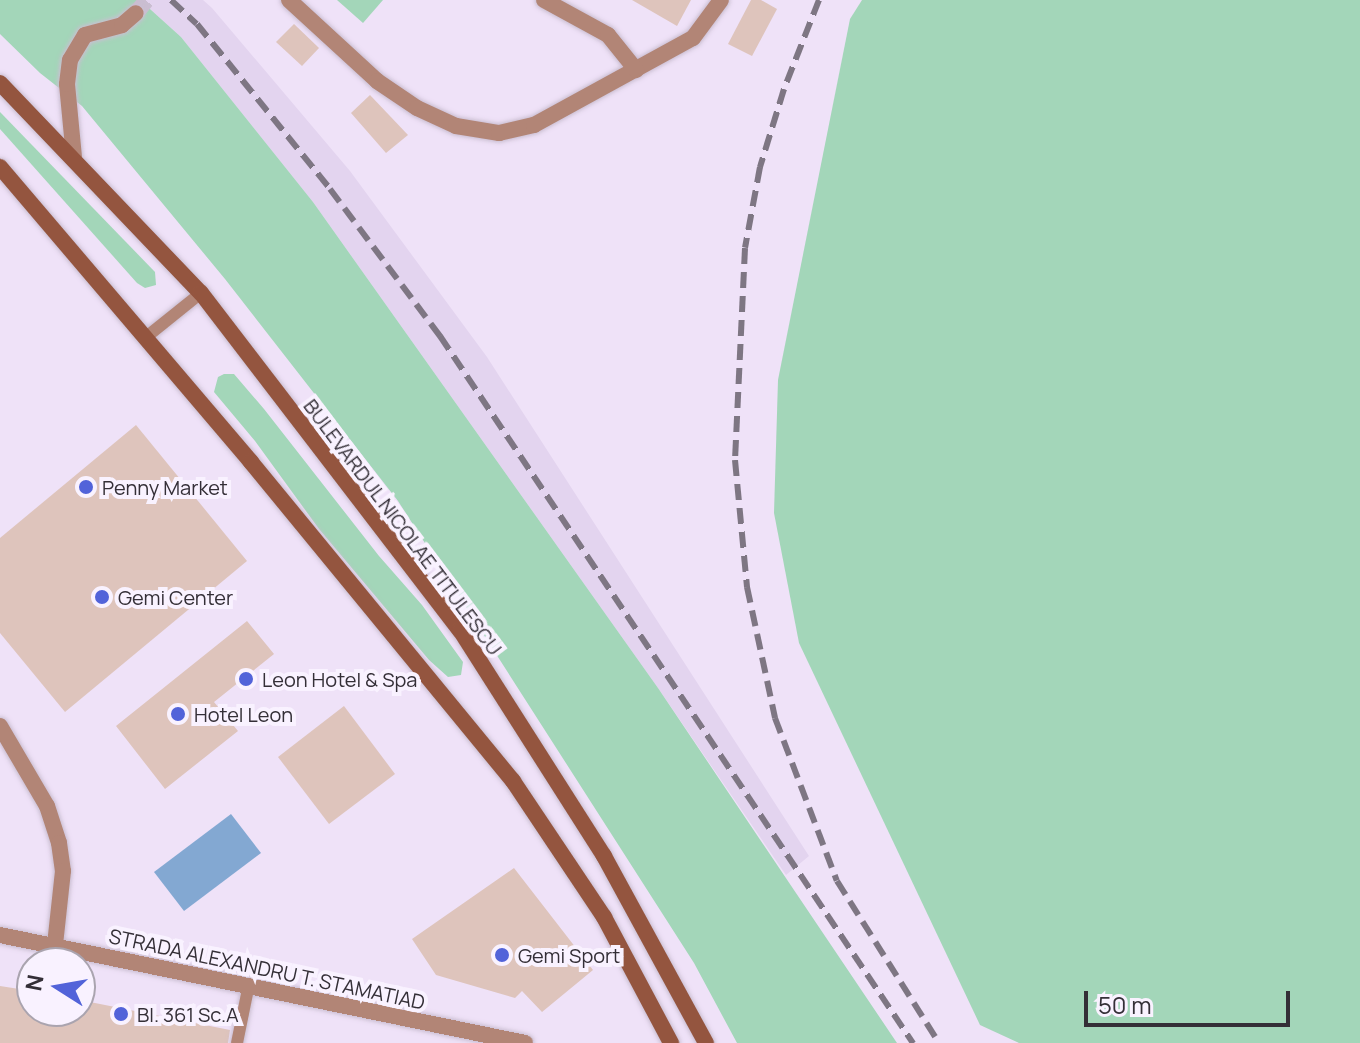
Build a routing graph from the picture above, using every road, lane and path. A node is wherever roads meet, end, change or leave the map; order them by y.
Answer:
1 (289, 0) edge
2 (544, 0) edge
3 (721, 0) edge
4 (136, 13) tunnel mouth
5 (636, 70) junction
6 (0, 83) edge
7 (74, 157) junction
8 (0, 167) edge
9 (201, 293) junction
10 (145, 338) junction
11 (0, 726) edge
12 (0, 935) edge
13 (55, 945) junction
14 (249, 984) junction
15 (237, 1043) edge
16 (525, 1043) edge
17 (663, 1043) edge
18 (671, 1043) edge
19 (706, 1043) edge

1 - 5 street
2 - 5 street
3 - 5 street
4 - 7 street
6 - 7 main road, BULEVARDUL NICOLAE TITULESCU
7 - 9 main road, BULEVARDUL NICOLAE TITULESCU
8 - 10 main road
9 - 10 lane
9 - 19 main road, BULEVARDUL NICOLAE TITULESCU
10 - 18 main road
11 - 13 street
12 - 13 street, STRADA ALEXANDRU T. STAMATIAD
13 - 14 street, STRADA ALEXANDRU T. STAMATIAD
14 - 15 lane
14 - 16 street, STRADA ALEXANDRU T. STAMATIAD
17 - 18 street

